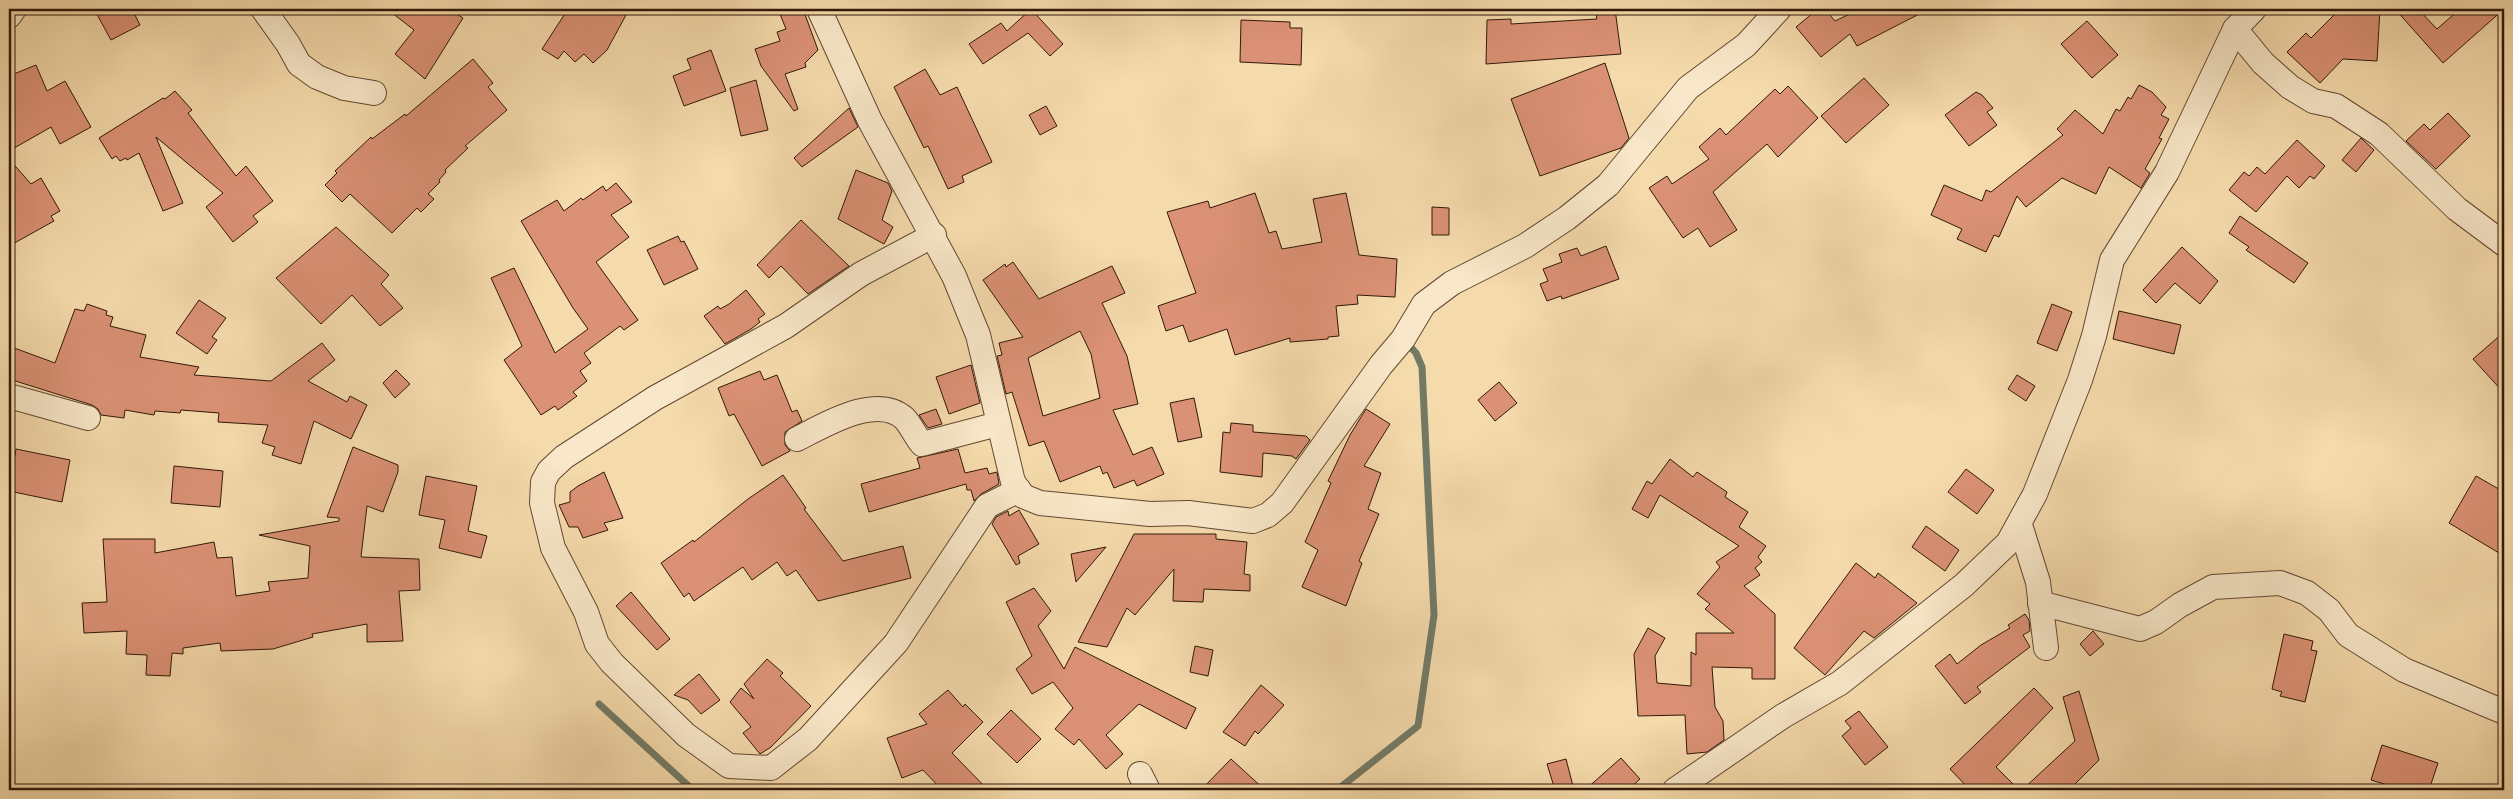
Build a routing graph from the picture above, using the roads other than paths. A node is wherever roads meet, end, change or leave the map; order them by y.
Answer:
1 (14, 9) edge
2 (263, 9) edge
3 (819, 9) edge
4 (1778, 9) edge
5 (2254, 9) edge
6 (9, 16) edge
7 (2235, 29) junction
8 (374, 93) dead end
9 (934, 235) junction
10 (2504, 244) edge
11 (9, 396) edge
12 (88, 418) dead end
13 (998, 424) junction
14 (797, 439) dead end
15 (1018, 490) junction
16 (2020, 525) junction
17 (2040, 604) junction
18 (2046, 648) dead end
19 (2504, 712) edge
20 (1675, 790) edge

1 - 6 street
2 - 8 street
3 - 9 street
4 - 15 street
5 - 7 street
7 - 10 street
7 - 16 street
9 - 13 street
9 - 15 street
11 - 12 street
13 - 14 street
13 - 15 street
16 - 17 street
16 - 20 street
17 - 18 street
17 - 19 street

